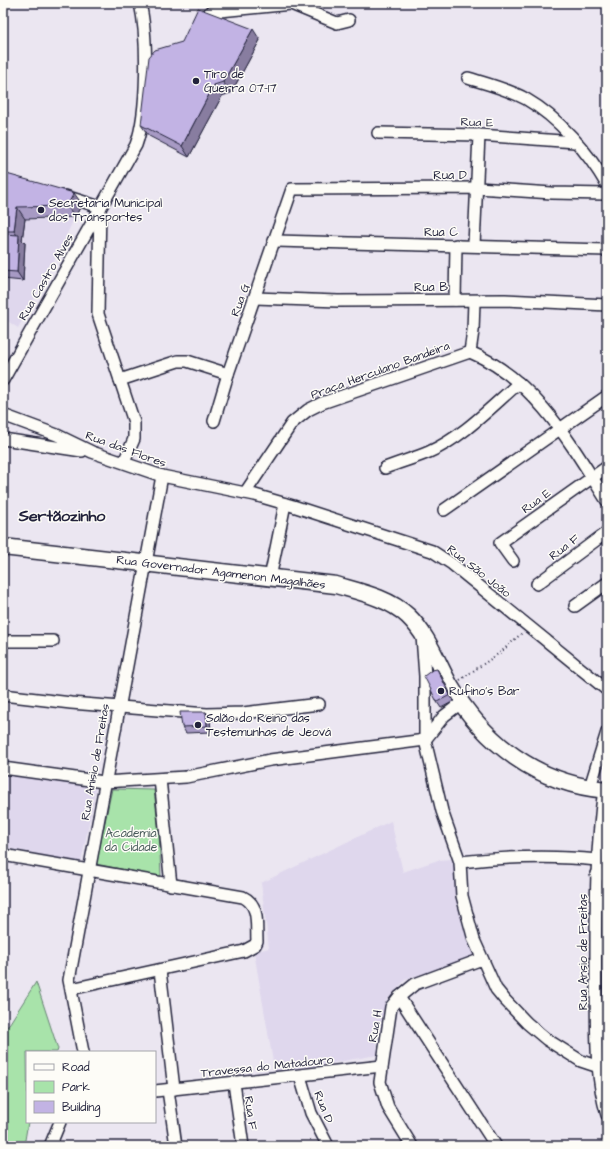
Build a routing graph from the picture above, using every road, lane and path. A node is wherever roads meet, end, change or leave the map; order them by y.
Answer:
1 (140, 3) edge
2 (350, 20) dead end
3 (193, 34) edge
4 (160, 56) edge
5 (145, 58) junction
6 (468, 78) dead end
7 (378, 133) dead end
8 (479, 134) junction
9 (575, 142) junction
10 (607, 185) edge
11 (478, 188) junction
12 (292, 189) joint
13 (55, 194) edge
14 (607, 194) edge
15 (100, 207) junction
16 (276, 241) junction
17 (456, 245) junction
18 (474, 245) junction
19 (607, 250) edge
20 (255, 298) junction
21 (455, 300) junction
22 (474, 301) junction
23 (607, 305) edge
24 (470, 352) junction
25 (7, 362) edge
26 (228, 374) junction
27 (3, 380) edge
28 (120, 380) junction
29 (519, 383) junction
30 (607, 396) edge
31 (3, 415) edge
32 (214, 421) dead end
33 (559, 428) junction
34 (3, 440) edge
35 (92, 452) junction
36 (124, 462) junction
37 (607, 466) edge
38 (385, 468) dead end
39 (162, 476) junction
40 (592, 477) junction
41 (244, 493) junction
42 (607, 501) edge
43 (284, 504) junction
44 (444, 510) dead end
45 (607, 532) edge
46 (3, 547) edge
47 (513, 561) dead end
48 (146, 563) junction
49 (270, 578) junction
50 (607, 583) edge
51 (537, 584) dead end
52 (575, 606) dead end
53 (528, 626) junction
54 (422, 635) junction
55 (3, 641) edge
56 (53, 641) dead end
57 (451, 686) junction
58 (607, 690) edge
59 (3, 695) edge
60 (461, 703) junction
61 (319, 704) dead end
62 (118, 706) junction
63 (607, 732) edge
64 (425, 740) junction
65 (3, 768) edge
66 (160, 779) junction
67 (104, 782) junction
68 (601, 789) edge
69 (3, 855) edge
70 (596, 860) junction
71 (460, 862) junction
72 (88, 871) junction
73 (602, 874) edge
74 (171, 885) junction
75 (482, 959) junction
76 (160, 970) junction
77 (71, 989) junction
78 (399, 997) junction
79 (83, 1051) edge
80 (382, 1066) junction
81 (599, 1067) junction
82 (300, 1076) junction
83 (234, 1083) junction
84 (171, 1090) junction
85 (156, 1092) edge
86 (607, 1115) edge
87 (60, 1123) edge
88 (50, 1146) edge
89 (176, 1146) edge
90 (243, 1146) edge
91 (328, 1146) edge
92 (412, 1146) edge
93 (496, 1146) edge

1 - 5 street, Rua Castro Alves
2 - 3 street
4 - 5 street
5 - 15 street, Rua Castro Alves
6 - 9 street
7 - 8 street, Rua E
8 - 9 street, Rua E
8 - 11 street
9 - 10 street
11 - 12 street, Rua D
11 - 14 street, Rua D
11 - 18 street
12 - 16 street, Rua G
13 - 15 street
15 - 25 street, Rua Castro Alves
15 - 28 street
16 - 17 street, Rua C
16 - 20 street, Rua G
17 - 18 street, Rua C
17 - 21 street
18 - 19 street, Rua C
20 - 21 street, Rua B
20 - 26 street, Rua G
21 - 22 street, Rua B
22 - 23 street, Rua B
22 - 24 street
24 - 29 street
24 - 41 street, Praça Herculano Bandeira
25 - 27 street, Rua Castro Alves
26 - 28 street
26 - 32 street, Rua G
28 - 36 street
29 - 33 street
29 - 38 street
30 - 33 street
31 - 35 street, Rua das Flores
33 - 40 street
33 - 44 street
34 - 35 street
35 - 36 street, Rua das Flores
36 - 39 street, Rua das Flores
37 - 40 street, Rua E
39 - 41 street, Rua das Flores
39 - 48 street, Rua Anisio de Freitas
40 - 42 street
40 - 47 street, Rua E
41 - 43 street, Rua São João
43 - 49 street
43 - 53 street, Rua São João
45 - 51 street, Rua F
46 - 48 street, Rua Governador Agamenon Magalhães
48 - 49 street, Rua Governador Agamenon Magalhães
48 - 62 street, Rua Anisio de Freitas
49 - 54 street, Rua Governador Agamenon Magalhães
50 - 52 street
53 - 57 path
53 - 58 street, Rua São João
54 - 57 street, Rua Governador Agamenon Magalhães
54 - 64 street
55 - 56 street
57 - 60 street, Rua Governador Agamenon Magalhães
59 - 62 street
60 - 64 street
60 - 68 street, Rua Governador Agamenon Magalhães
61 - 62 street
62 - 67 street, Rua Anisio de Freitas
63 - 68 street, Rua Ansio de Freitas
64 - 66 street
64 - 71 street
65 - 67 street
66 - 67 street
66 - 74 street
67 - 72 street, Rua Anisio de Freitas
68 - 70 street, Rua Ansio de Freitas
69 - 72 street
70 - 71 street
70 - 73 street, Rua Ansio de Freitas
71 - 75 street
72 - 74 street
72 - 77 street, Rua Anisio de Freitas
73 - 81 street, Rua Ansio de Freitas
74 - 76 street
75 - 78 street, Rua H
75 - 81 street
76 - 77 street
76 - 84 street
77 - 79 street, Rua Anisio de Freitas
78 - 80 street, Rua H
78 - 93 street
80 - 82 street, Travessa do Matadouro
80 - 92 street, Rua H
81 - 86 street, Rua Ansio de Freitas
82 - 83 street, Travessa do Matadouro
82 - 91 street, Rua D
83 - 84 street, Travessa do Matadouro
83 - 90 street, Rua F
84 - 85 street, Travessa do Matadouro
84 - 89 street
87 - 88 street

